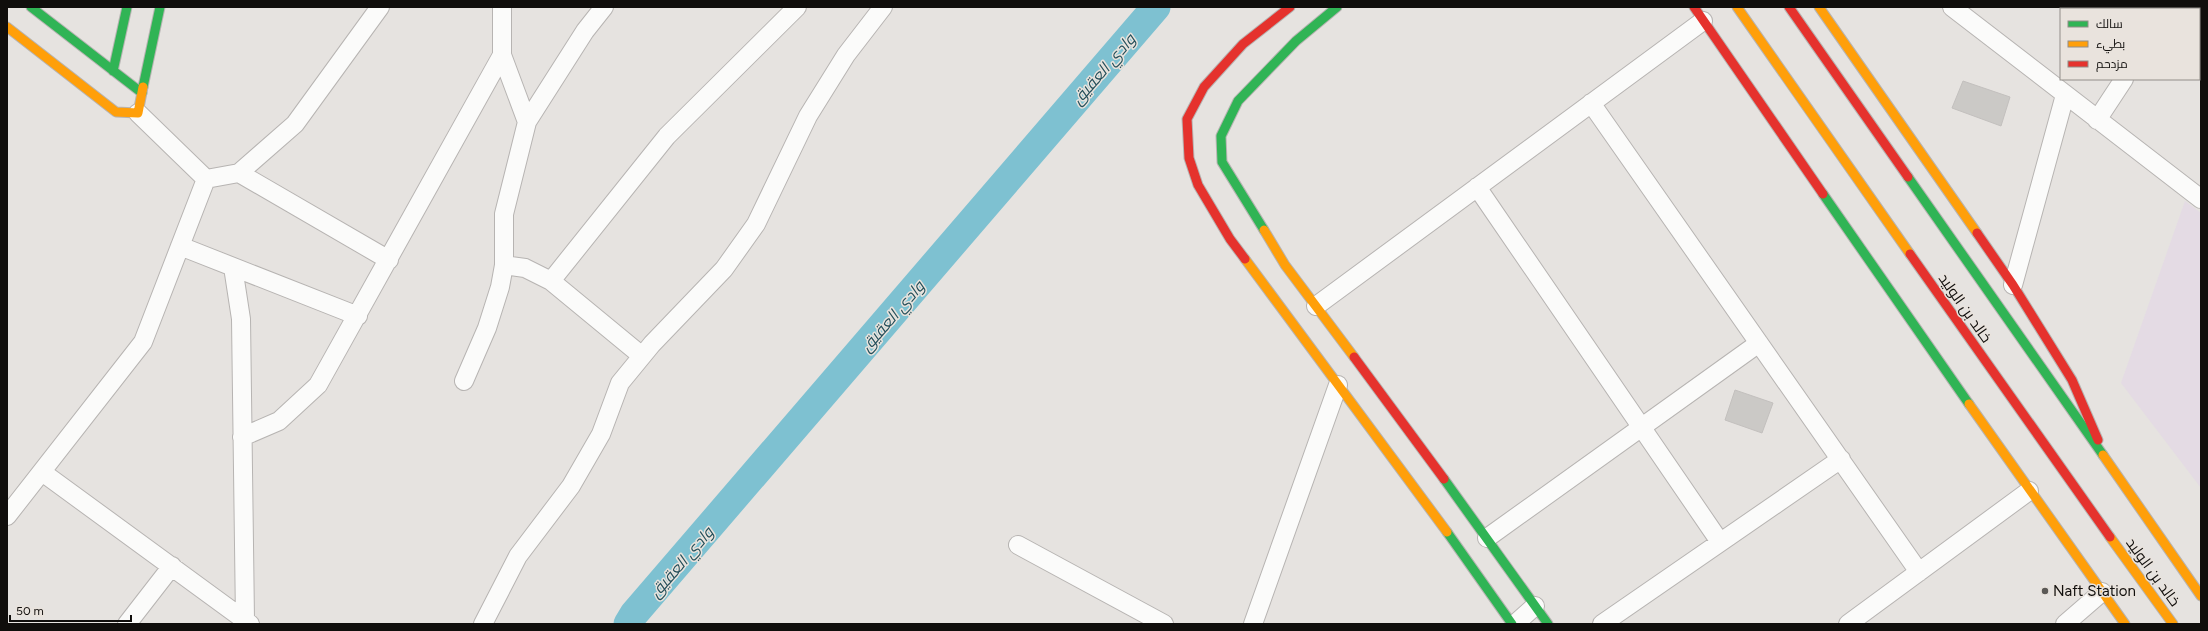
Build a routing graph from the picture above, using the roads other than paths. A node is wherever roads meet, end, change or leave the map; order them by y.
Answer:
1 (31, 7) edge
2 (127, 7) edge
3 (160, 7) edge
4 (380, 7) edge
5 (502, 7) edge
6 (604, 7) edge
7 (797, 7) edge
8 (883, 7) edge
9 (1290, 7) edge
10 (1338, 7) edge
11 (1737, 7) edge
12 (1789, 7) edge
13 (1820, 7) edge
14 (1952, 7) edge
15 (1698, 14) edge
16 (7, 27) edge
17 (502, 55) junction
18 (113, 71) junction
19 (2123, 80) edge
20 (142, 93) junction
21 (2065, 95) junction
22 (1591, 103) junction
23 (138, 113) junction
24 (2097, 120) junction
25 (527, 122) junction
26 (239, 173) junction
27 (206, 179) junction
28 (1477, 187) junction
29 (2201, 199) edge
30 (180, 246) junction
31 (389, 260) junction
32 (504, 265) junction
33 (233, 267) junction
34 (551, 281) junction
35 (2013, 285) junction
36 (1316, 306) junction
37 (358, 316) junction
38 (1759, 343) junction
39 (642, 356) junction
40 (464, 381) dead end
41 (1338, 385) junction
42 (1642, 428) junction
43 (242, 437) junction
44 (1841, 459) junction
45 (2111, 468) junction
46 (42, 472) junction
47 (2030, 491) junction
48 (7, 516) edge
49 (1487, 538) junction
50 (1720, 542) junction
51 (1018, 545) dead end
52 (172, 566) junction
53 (1919, 572) junction
54 (2102, 592) junction
55 (2201, 596) edge
56 (1535, 606) junction
57 (248, 622) edge
58 (1158, 623) edge
59 (128, 624) edge
60 (483, 624) edge
61 (1253, 624) edge
62 (1513, 624) edge
63 (1548, 624) edge
64 (1602, 624) edge
65 (1848, 624) edge
66 (2065, 624) edge
67 (2125, 624) edge
68 (2173, 624) edge

1 - 18 main road
2 - 18 main road
3 - 20 main road
4 - 26 street
5 - 17 street
6 - 25 street
7 - 34 street
8 - 39 street
9 - 41 main road
10 - 36 main road
11 - 68 main road, خالد بن الوليد
12 - 45 main road, خالد بن الوليد
13 - 35 main road
14 - 21 street
15 - 22 street
15 - 47 main road
16 - 23 main road
17 - 25 street
17 - 31 street
18 - 20 main road
19 - 24 street
20 - 23 main road
21 - 24 street
21 - 35 street
22 - 28 street
22 - 38 street
23 - 27 street
24 - 29 street
25 - 32 street
26 - 27 street
26 - 31 street
27 - 30 street
28 - 36 street
28 - 42 street
30 - 33 street
30 - 46 street
31 - 37 street
32 - 34 street
32 - 40 street
33 - 37 street
33 - 43 street
34 - 39 street
35 - 45 main road
36 - 49 main road
37 - 43 street
38 - 42 street
38 - 44 street
39 - 60 street
41 - 61 street
41 - 62 main road
42 - 49 street
42 - 50 street
43 - 57 street
44 - 50 street
44 - 53 street
45 - 55 main road, خالد بن الوليد
46 - 48 street
46 - 52 street
47 - 53 street
47 - 54 main road
49 - 56 main road
50 - 64 street
51 - 58 street
52 - 57 street
52 - 59 street
53 - 65 street
54 - 66 street
54 - 67 main road
56 - 62 street
56 - 63 main road

